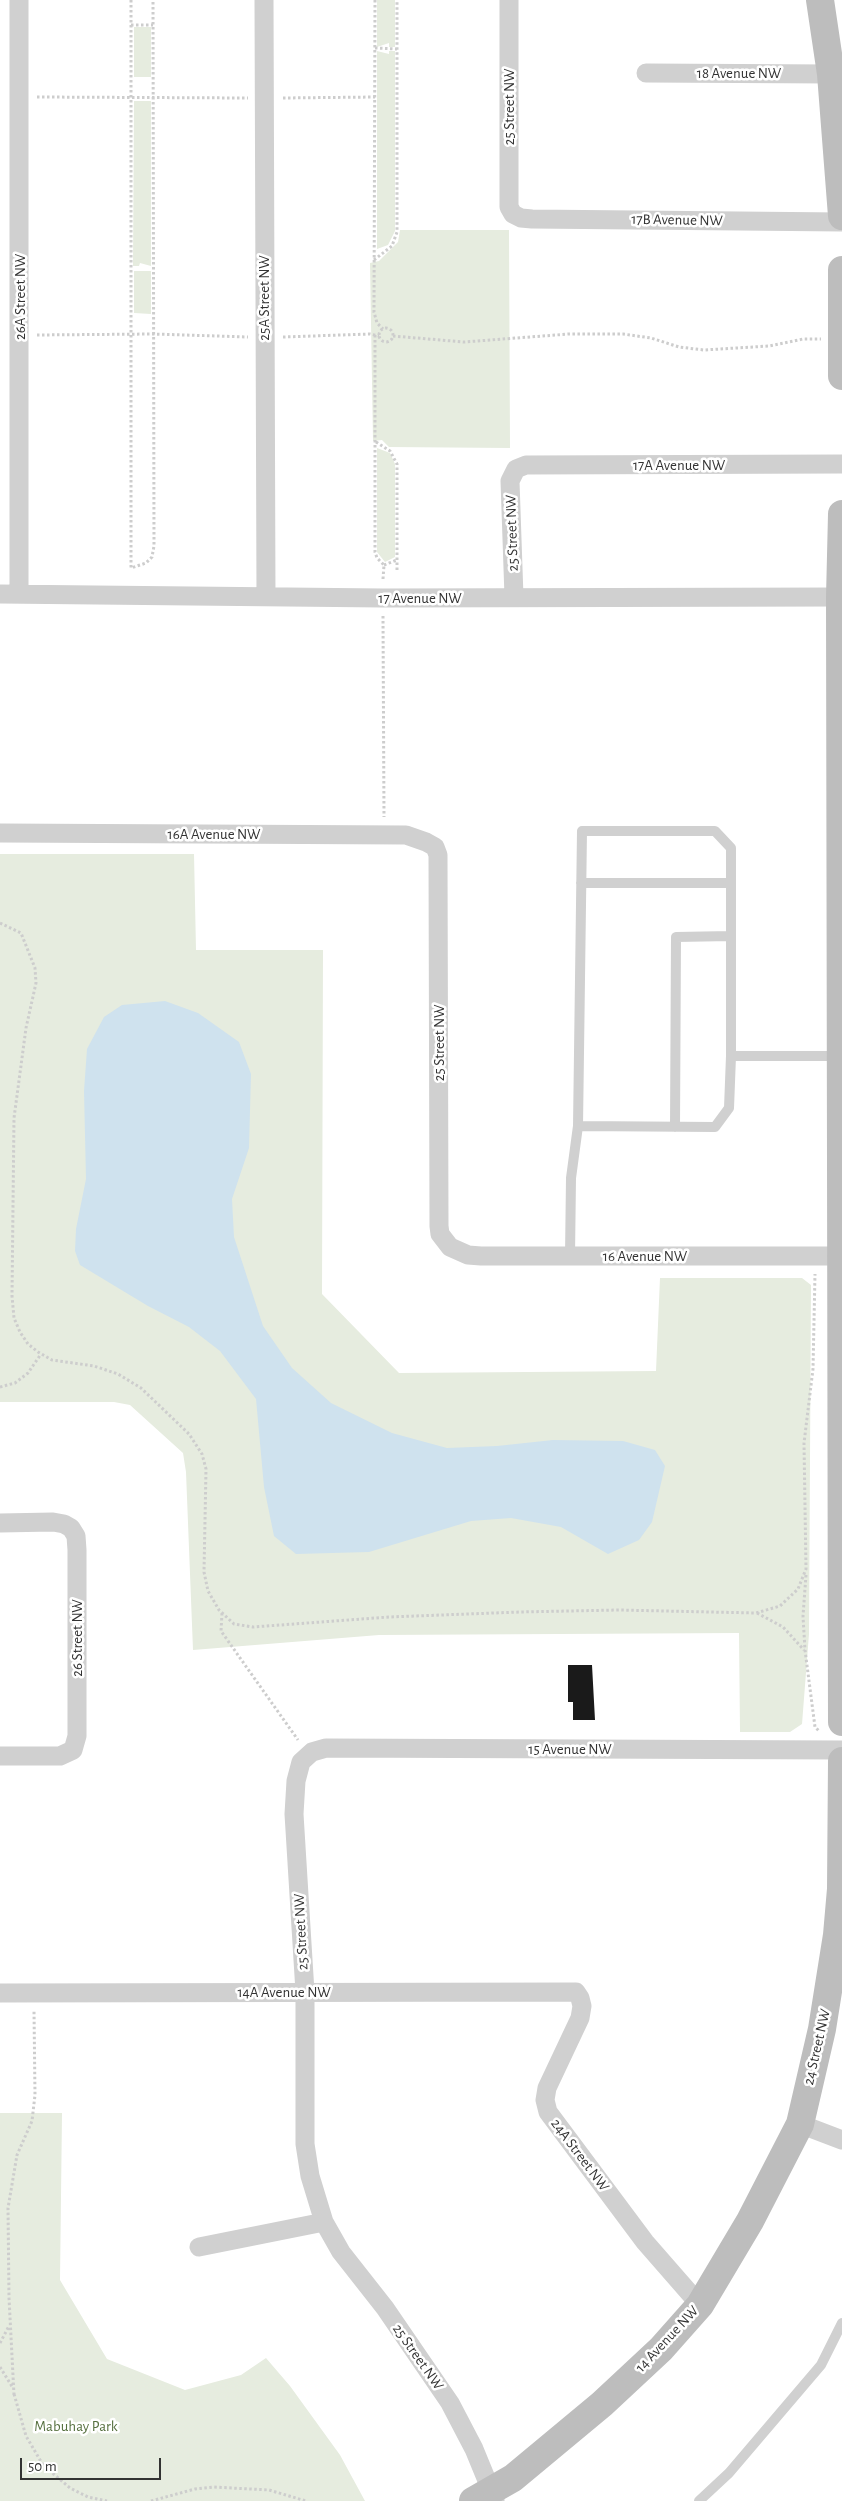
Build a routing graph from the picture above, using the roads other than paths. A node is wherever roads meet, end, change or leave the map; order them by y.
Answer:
1 (19, 0) edge
2 (264, 0) edge
3 (509, 0) edge
4 (820, 0) edge
5 (646, 73) dead end
6 (831, 74) junction
7 (513, 214) joint
8 (842, 216) edge
9 (842, 222) edge
10 (842, 270) edge
11 (842, 376) edge
12 (842, 464) edge
13 (516, 469) joint
14 (842, 514) edge
15 (0, 594) edge
16 (19, 594) junction
17 (266, 596) junction
18 (514, 597) junction
19 (840, 597) junction
20 (0, 833) edge
21 (426, 842) joint
22 (581, 883) junction
23 (731, 883) junction
24 (731, 936) junction
25 (731, 1056) junction
26 (841, 1056) junction
27 (578, 1126) junction
28 (675, 1127) junction
29 (450, 1247) joint
30 (570, 1256) junction
31 (833, 1256) edge
32 (841, 1389) edge
33 (0, 1523) edge
34 (832, 1728) edge
35 (842, 1750) edge
36 (0, 1756) edge
37 (305, 1758) joint
38 (842, 1761) edge
39 (568, 1991) joint
40 (305, 1992) junction
41 (0, 1993) edge
42 (800, 2124) junction
43 (842, 2140) edge
44 (324, 2222) junction
45 (199, 2247) dead end
46 (700, 2305) junction
47 (842, 2323) edge
48 (487, 2498) edge
49 (699, 2501) edge

1 - 16 street, 26A Street NW
2 - 17 street, 25A Street NW
3 - 7 street, 25 Street NW
4 - 6 street
5 - 6 street, 18 Avenue NW
6 - 8 street
7 - 9 street, 17B Avenue NW
10 - 11 street
12 - 13 street, 17A Avenue NW
13 - 18 street, 25 Street NW
14 - 19 street
15 - 16 street, 17 Avenue NW
16 - 17 street, 17 Avenue NW
17 - 18 street, 17 Avenue NW
18 - 19 street, 17 Avenue NW
19 - 26 street
20 - 21 street, 16A Avenue NW
21 - 29 street, 25 Street NW
22 - 23 lane
22 - 23 lane
22 - 27 lane
23 - 24 lane
24 - 25 lane
24 - 28 lane
25 - 26 lane
25 - 28 lane
26 - 31 street
27 - 28 lane
27 - 30 lane
29 - 30 street, 16 Avenue NW
30 - 31 street, 16 Avenue NW
31 - 32 street
32 - 34 street
33 - 36 street, 26 Street NW
35 - 37 street, 15 Avenue NW
37 - 40 street, 25 Street NW
38 - 42 street, 24 Street NW
39 - 40 street, 14A Avenue NW
39 - 46 street, 24A Street NW
40 - 41 street, 14A Avenue NW
40 - 44 street, 25 Street NW
42 - 43 street
42 - 46 street, 14 Avenue NW
44 - 45 street
44 - 48 street, 25 Street NW
46 - 48 street, 14 Avenue NW
47 - 49 lane

